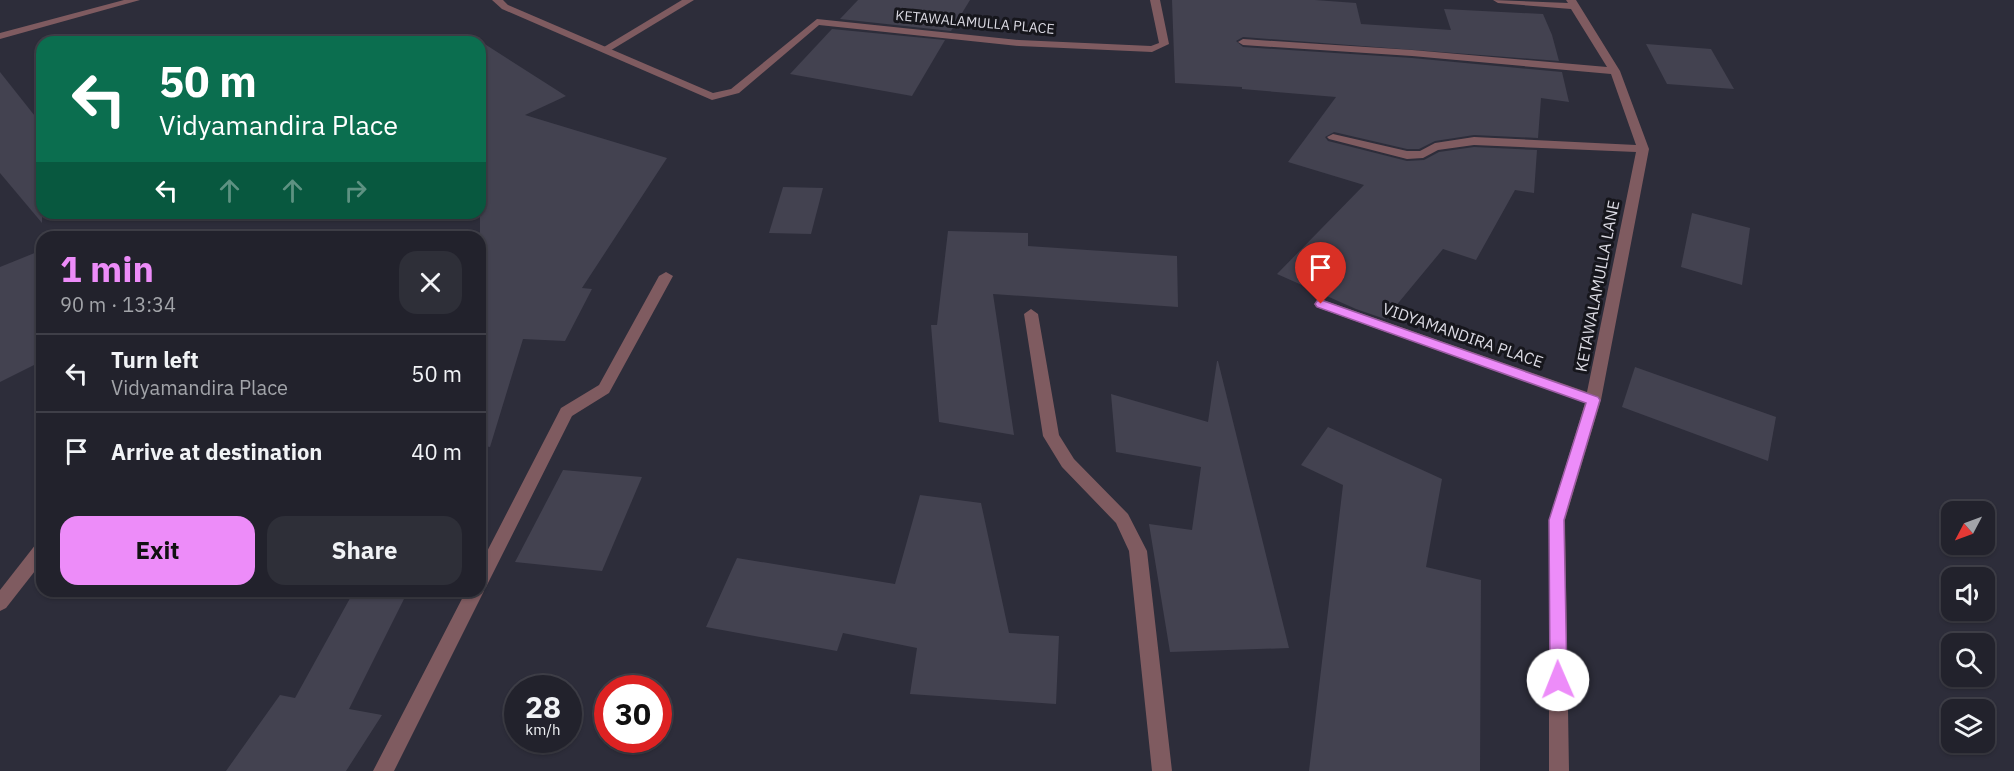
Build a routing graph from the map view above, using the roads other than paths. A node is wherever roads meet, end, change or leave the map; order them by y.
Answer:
1 (135, 0) edge
2 (497, 0) edge
3 (689, 0) edge
4 (1155, 0) edge
5 (1498, 0) edge
6 (1573, 3) edge
7 (0, 36) edge
8 (1243, 42) dead end
9 (604, 50) junction
10 (1615, 71) junction
11 (1333, 137) dead end
12 (1643, 149) junction
13 (666, 276) dead end
14 (1321, 304) dead end
15 (1031, 314) dead end
16 (1593, 400) junction
17 (36, 557) edge
18 (486, 570) edge
19 (472, 597) edge
20 (0, 603) edge
21 (383, 771) edge
22 (1162, 771) edge
23 (1559, 771) edge

1 - 7 street
2 - 9 street, KETAWALAMULLA PLACE
3 - 9 street
4 - 9 street, KETAWALAMULLA PLACE
5 - 6 street
6 - 10 street
8 - 10 street
10 - 12 street
11 - 12 street
12 - 16 street, KETAWALAMULLA LANE
13 - 18 street
14 - 16 street, VIDYAMANDIRA PLACE
15 - 22 street
16 - 23 street, KETAWALAMULLA LANE
17 - 20 street
19 - 21 street

